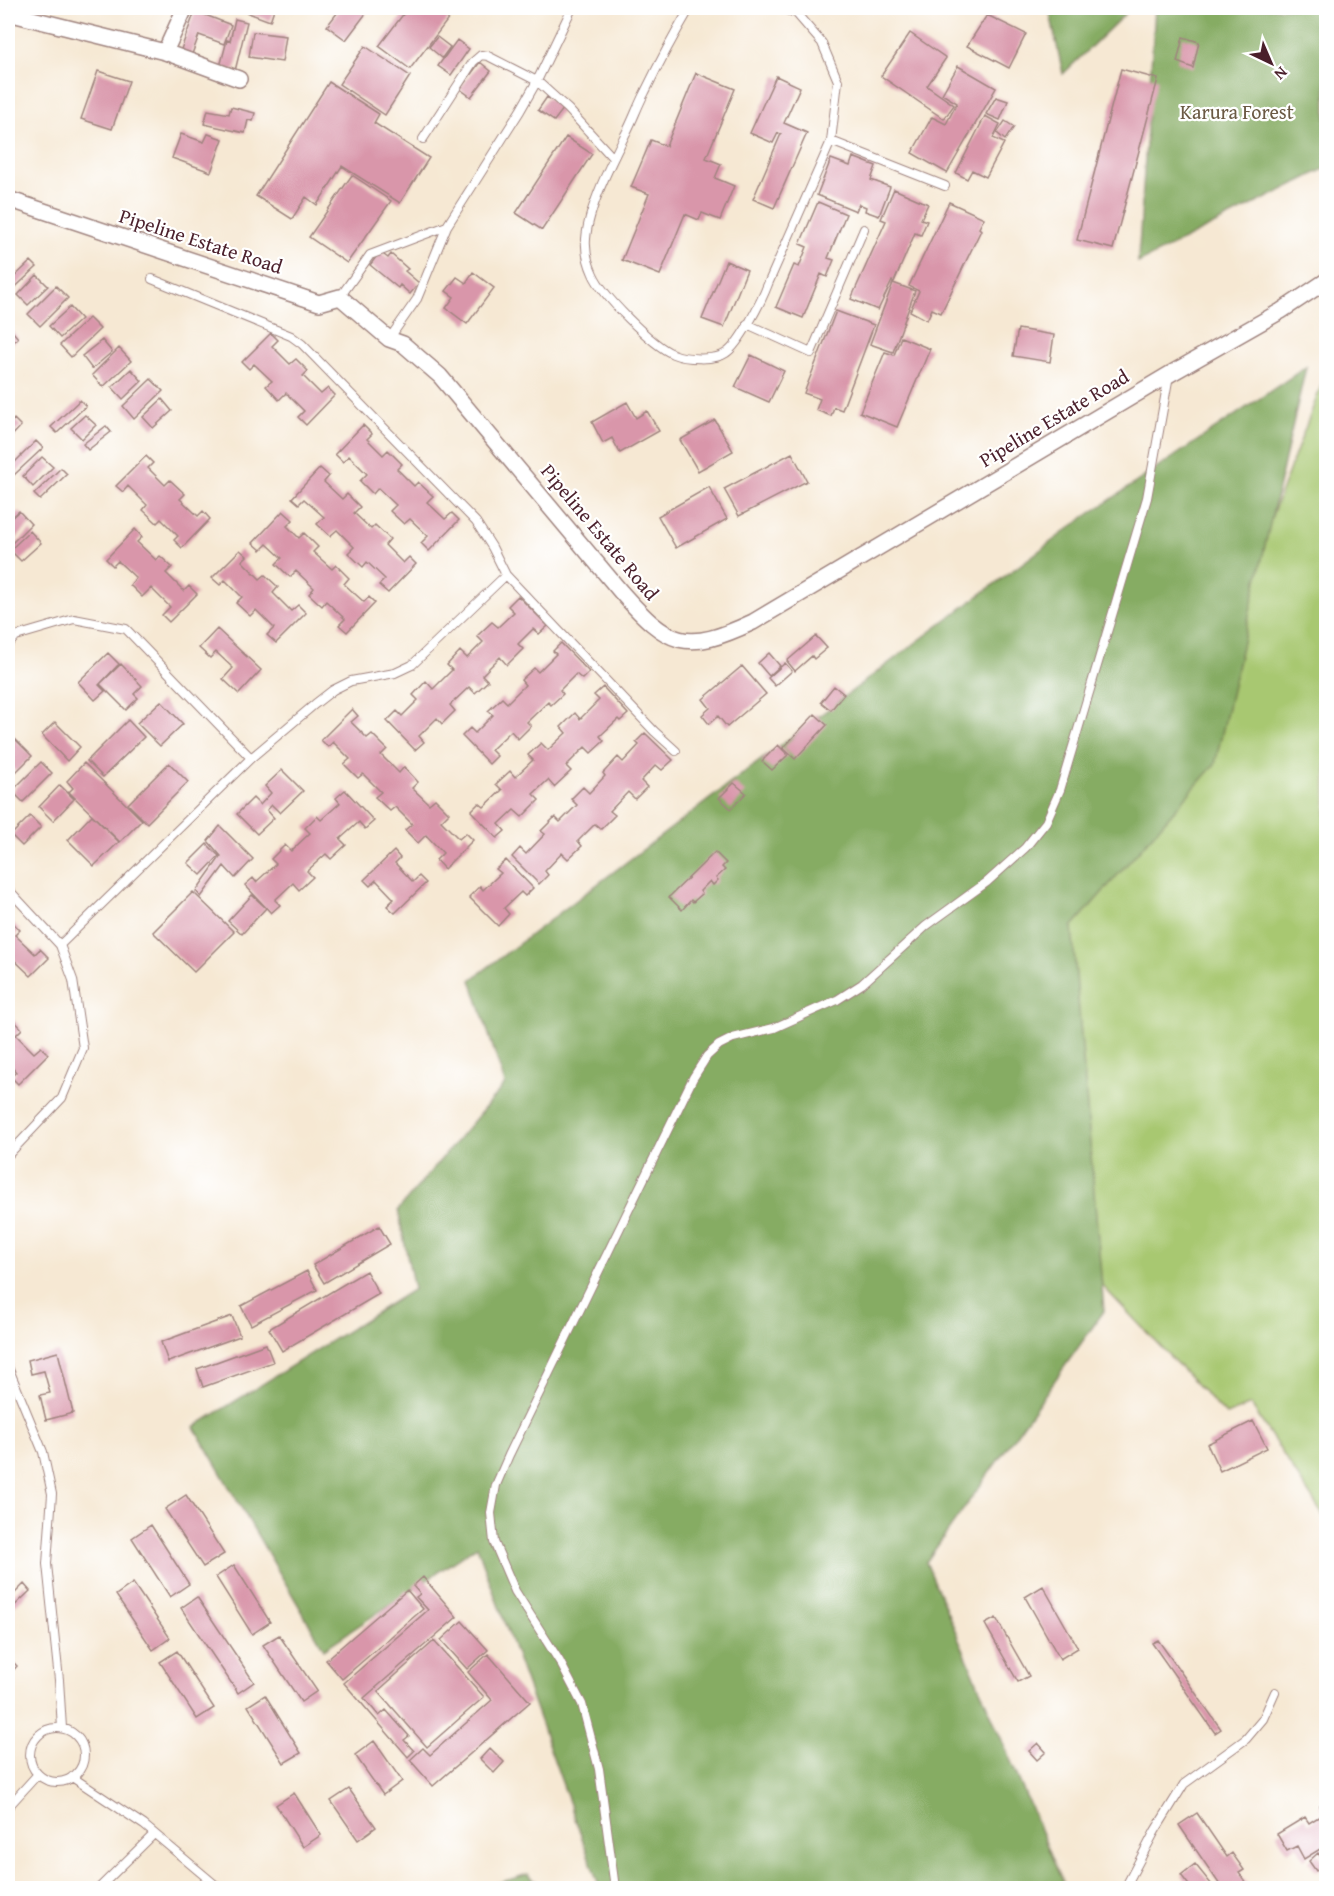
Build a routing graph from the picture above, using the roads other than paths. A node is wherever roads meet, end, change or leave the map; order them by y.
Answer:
1 (185, 8) edge
2 (572, 8) edge
3 (690, 8) edge
4 (779, 8) edge
5 (8, 13) edge
6 (165, 52) junction
7 (239, 79) dead end
8 (537, 81) junction
9 (423, 139) dead end
10 (831, 141) junction
11 (613, 158) junction
12 (945, 186) dead end
13 (8, 199) edge
14 (447, 226) junction
15 (864, 230) dead end
16 (152, 279) dead end
17 (1326, 281) edge
18 (340, 297) junction
19 (747, 324) junction
20 (389, 339) junction
21 (1170, 374) junction
22 (506, 575) junction
23 (8, 645) edge
24 (676, 751) dead end
25 (251, 758) junction
26 (8, 890) edge
27 (60, 945) junction
28 (8, 1155) edge
29 (8, 1367) edge
30 (1275, 1692) dead end
31 (62, 1728) junction
32 (38, 1774) junction
33 (72, 1778) junction
34 (8, 1808) edge
35 (154, 1834) junction
36 (99, 1888) edge
37 (219, 1888) edge
38 (615, 1888) edge
39 (1125, 1888) edge

1 - 6 street
2 - 8 lane
3 - 11 lane
4 - 10 lane
5 - 6 street
6 - 7 street
8 - 9 lane
8 - 11 lane
8 - 14 lane
10 - 12 lane
10 - 19 lane
11 - 19 lane
13 - 18 street, Pipeline Estate Road
14 - 18 lane
14 - 20 lane
15 - 19 lane
16 - 22 lane
17 - 21 street, Pipeline Estate Road
18 - 20 street, Pipeline Estate Road
20 - 21 street, Pipeline Estate Road
21 - 38 lane
22 - 24 lane
22 - 25 lane
23 - 25 lane
25 - 27 lane
26 - 27 lane
27 - 28 lane
29 - 31 lane
30 - 39 lane
31 - 32 lane
31 - 33 lane
32 - 33 lane
32 - 34 lane
33 - 35 lane
35 - 36 lane
35 - 37 lane

